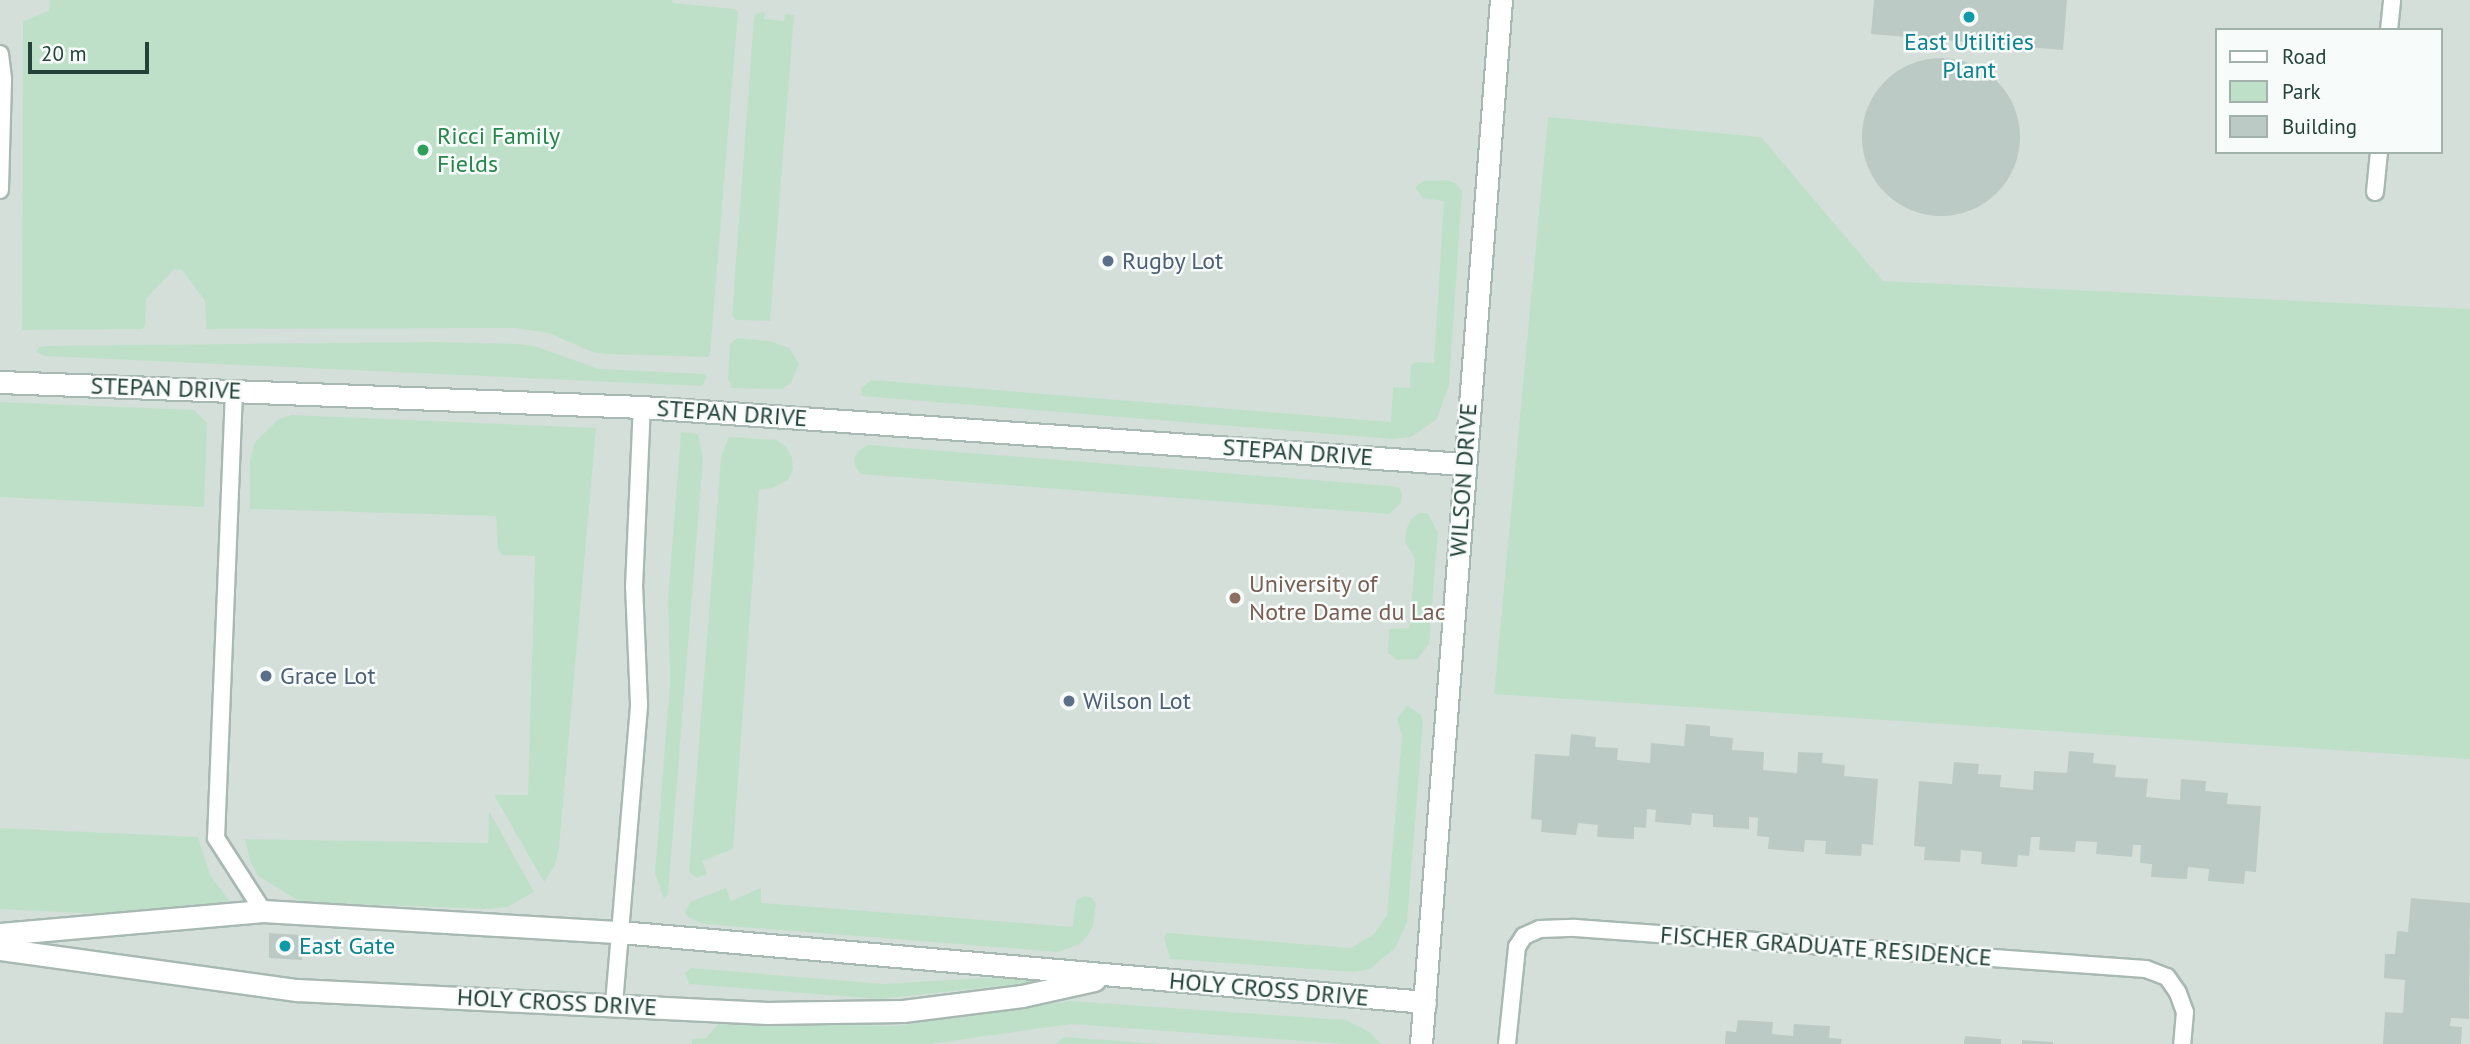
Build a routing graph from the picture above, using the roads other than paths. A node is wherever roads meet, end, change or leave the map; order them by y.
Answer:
1 (1501, 0) edge
2 (2392, 0) edge
3 (2389, 28) edge
4 (0, 54) edge
5 (2379, 154) edge
6 (0, 190) edge
7 (2375, 192) dead end
8 (0, 382) edge
9 (234, 391) junction
10 (642, 407) junction
11 (1464, 464) junction
12 (263, 911) junction
13 (620, 932) junction
14 (0, 934) edge
15 (0, 949) edge
16 (1113, 976) junction
17 (1425, 1002) junction
18 (614, 1004) junction
19 (1421, 1044) edge
20 (1507, 1044) edge
21 (2182, 1044) edge

1 - 11 street, WILSON DRIVE
2 - 3 lane
4 - 6 lane
5 - 7 lane
8 - 9 street, STEPAN DRIVE
9 - 10 street, STEPAN DRIVE
9 - 12 lane
10 - 11 street, STEPAN DRIVE
10 - 13 lane
11 - 17 street, WILSON DRIVE
12 - 13 street, HOLY CROSS DRIVE
12 - 14 street, HOLY CROSS DRIVE
13 - 16 street, HOLY CROSS DRIVE
13 - 18 lane
15 - 18 street, HOLY CROSS DRIVE
16 - 17 street, HOLY CROSS DRIVE
16 - 18 street, HOLY CROSS DRIVE
17 - 19 street, WILSON DRIVE
20 - 21 lane, FISCHER GRADUATE RESIDENCE

